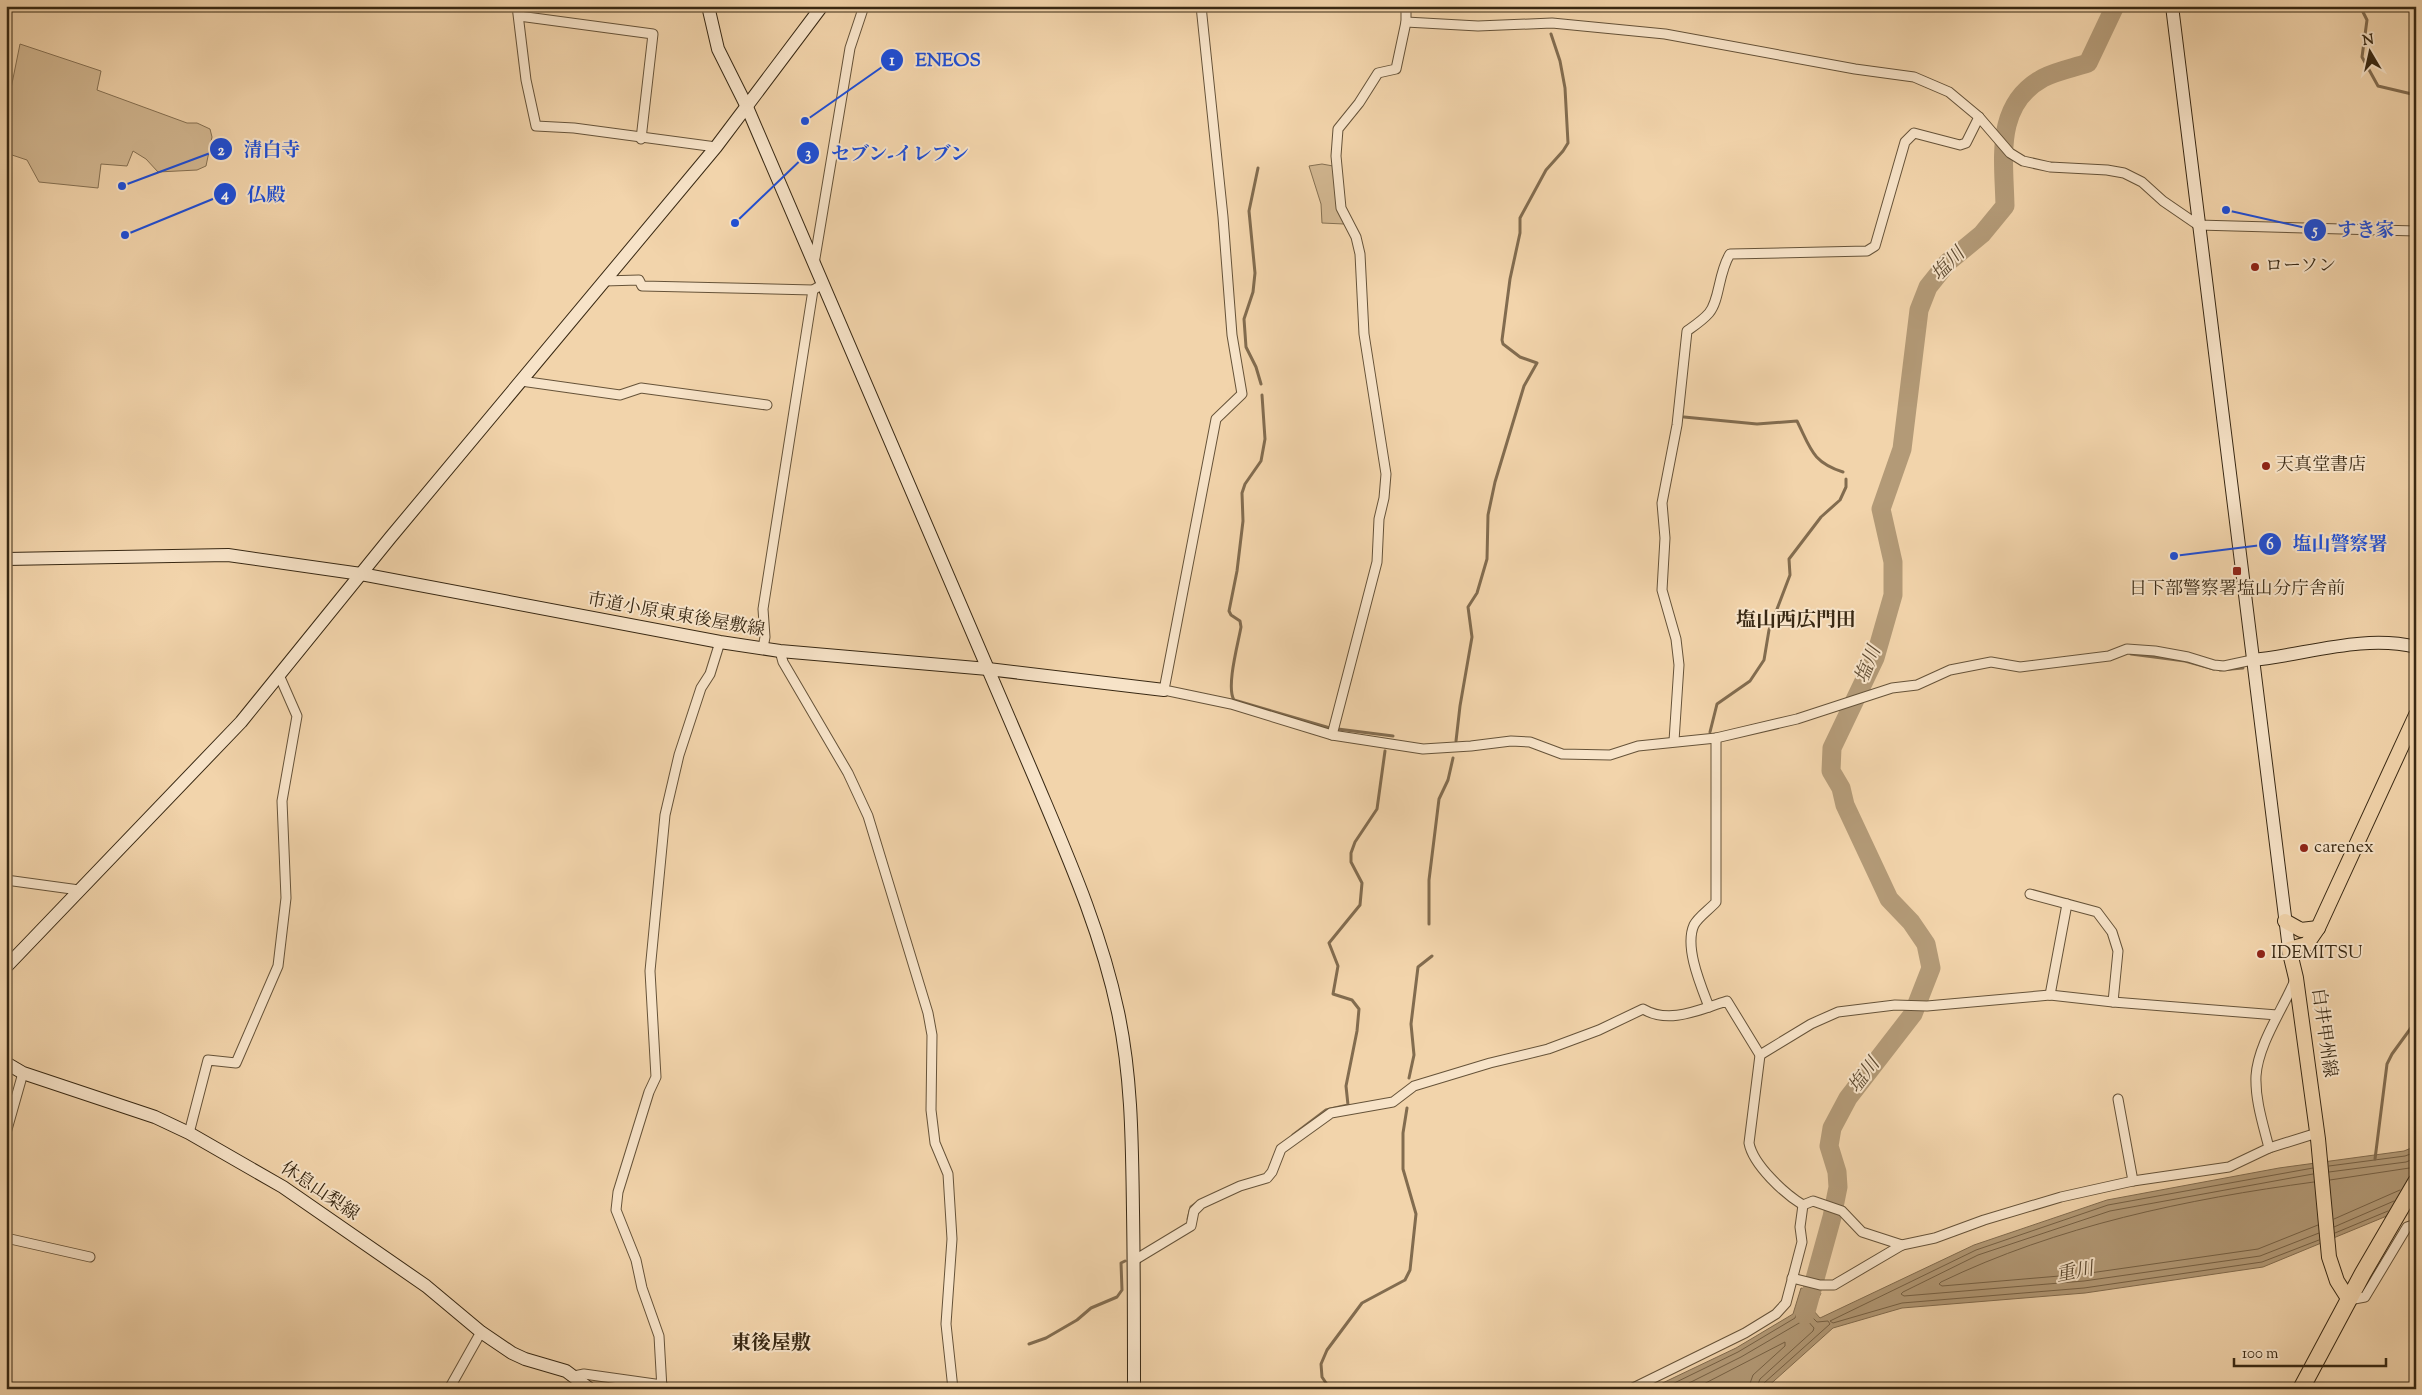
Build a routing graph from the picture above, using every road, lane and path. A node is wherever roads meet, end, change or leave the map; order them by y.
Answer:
1 (518, 6) edge
2 (708, 6) edge
3 (822, 6) edge
4 (864, 6) edge
5 (1201, 6) edge
6 (1406, 6) edge
7 (2172, 6) edge
8 (519, 16) junction
9 (1406, 22) junction
10 (747, 107) junction
11 (1978, 117) junction
12 (641, 139) junction
13 (716, 148) junction
14 (2198, 225) junction
15 (2416, 231) edge
16 (814, 264) junction
17 (604, 281) junction
18 (818, 287) junction
19 (521, 382) junction
20 (767, 405) dead end
21 (6, 559) edge
22 (361, 574) junction
23 (720, 642) junction
24 (2416, 647) edge
25 (763, 648) junction
26 (780, 651) junction
27 (2252, 660) junction
28 (988, 669) junction
29 (279, 674) junction
30 (1164, 690) junction
31 (2416, 715) edge
32 (1333, 730) junction
33 (1716, 738) junction
34 (1674, 741) junction
35 (6, 880) edge
36 (79, 890) junction
37 (2030, 894) dead end
38 (2067, 904) junction
39 (2285, 921) junction
40 (2318, 928) junction
41 (2290, 949) junction
42 (6, 967) edge
43 (2296, 978) junction
44 (2050, 994) junction
45 (2113, 1002) junction
46 (1709, 1007) junction
47 (2277, 1015) junction
48 (1760, 1055) junction
49 (6, 1063) edge
50 (23, 1073) junction
51 (2118, 1099) dead end
52 (6, 1133) edge
53 (188, 1133) junction
54 (2318, 1136) junction
55 (2268, 1148) junction
56 (2133, 1181) junction
57 (2416, 1182) edge
58 (1803, 1205) junction
59 (2416, 1224) edge
60 (6, 1238) edge
61 (1902, 1245) junction
62 (90, 1257) dead end
63 (1134, 1261) junction
64 (1792, 1278) junction
65 (2349, 1300) junction
66 (481, 1332) junction
67 (574, 1376) junction
68 (664, 1388) edge
69 (449, 1389) edge
70 (590, 1389) edge
71 (953, 1389) edge
72 (1134, 1389) edge
73 (1631, 1389) edge
74 (2301, 1389) edge

1 - 8 street
2 - 10 street
3 - 10 street
4 - 16 street
5 - 30 street
6 - 9 street
7 - 14 street
8 - 12 street
8 - 12 street
9 - 11 street
9 - 32 street
10 - 13 street
10 - 16 street
11 - 14 street
11 - 34 street
12 - 13 street
13 - 17 street
14 - 15 street
14 - 27 street
16 - 18 street
17 - 18 street
17 - 19 street
18 - 25 street
18 - 28 street
19 - 20 street
19 - 22 street
21 - 22 street, 市道小原東東後屋敷線
22 - 23 street, 市道小原東東後屋敷線
22 - 29 street
23 - 25 street, 市道小原東東後屋敷線
23 - 68 street
24 - 27 street
25 - 26 street, 市道小原東東後屋敷線
26 - 28 street, 市道小原東東後屋敷線
26 - 71 street
27 - 33 street
27 - 39 street
28 - 30 street, 市道小原東東後屋敷線
28 - 63 street
29 - 36 street
29 - 53 street
30 - 32 street
31 - 40 main road
32 - 34 street
33 - 34 street
33 - 46 street
35 - 36 street
36 - 42 street
37 - 38 street
38 - 44 street
38 - 45 street
39 - 40 main road
39 - 41 street
40 - 41 main road
41 - 43 main road, 白井甲州線
43 - 47 street
43 - 54 main road, 白井甲州線
44 - 45 street
44 - 48 street
45 - 47 street
46 - 48 street
46 - 63 street
47 - 55 street
48 - 58 street
49 - 50 street, 休息山梨線
50 - 52 street
50 - 53 street, 休息山梨線
51 - 56 street
53 - 66 street, 休息山梨線
54 - 55 street
54 - 65 main road, 白井甲州線
55 - 56 street
56 - 61 street
57 - 65 highway
58 - 61 street
58 - 64 street
59 - 65 street
60 - 62 street
61 - 64 street
63 - 72 street
64 - 73 street
65 - 74 highway
66 - 67 street, 休息山梨線
66 - 69 street
67 - 68 street
67 - 70 street, 休息山梨線

